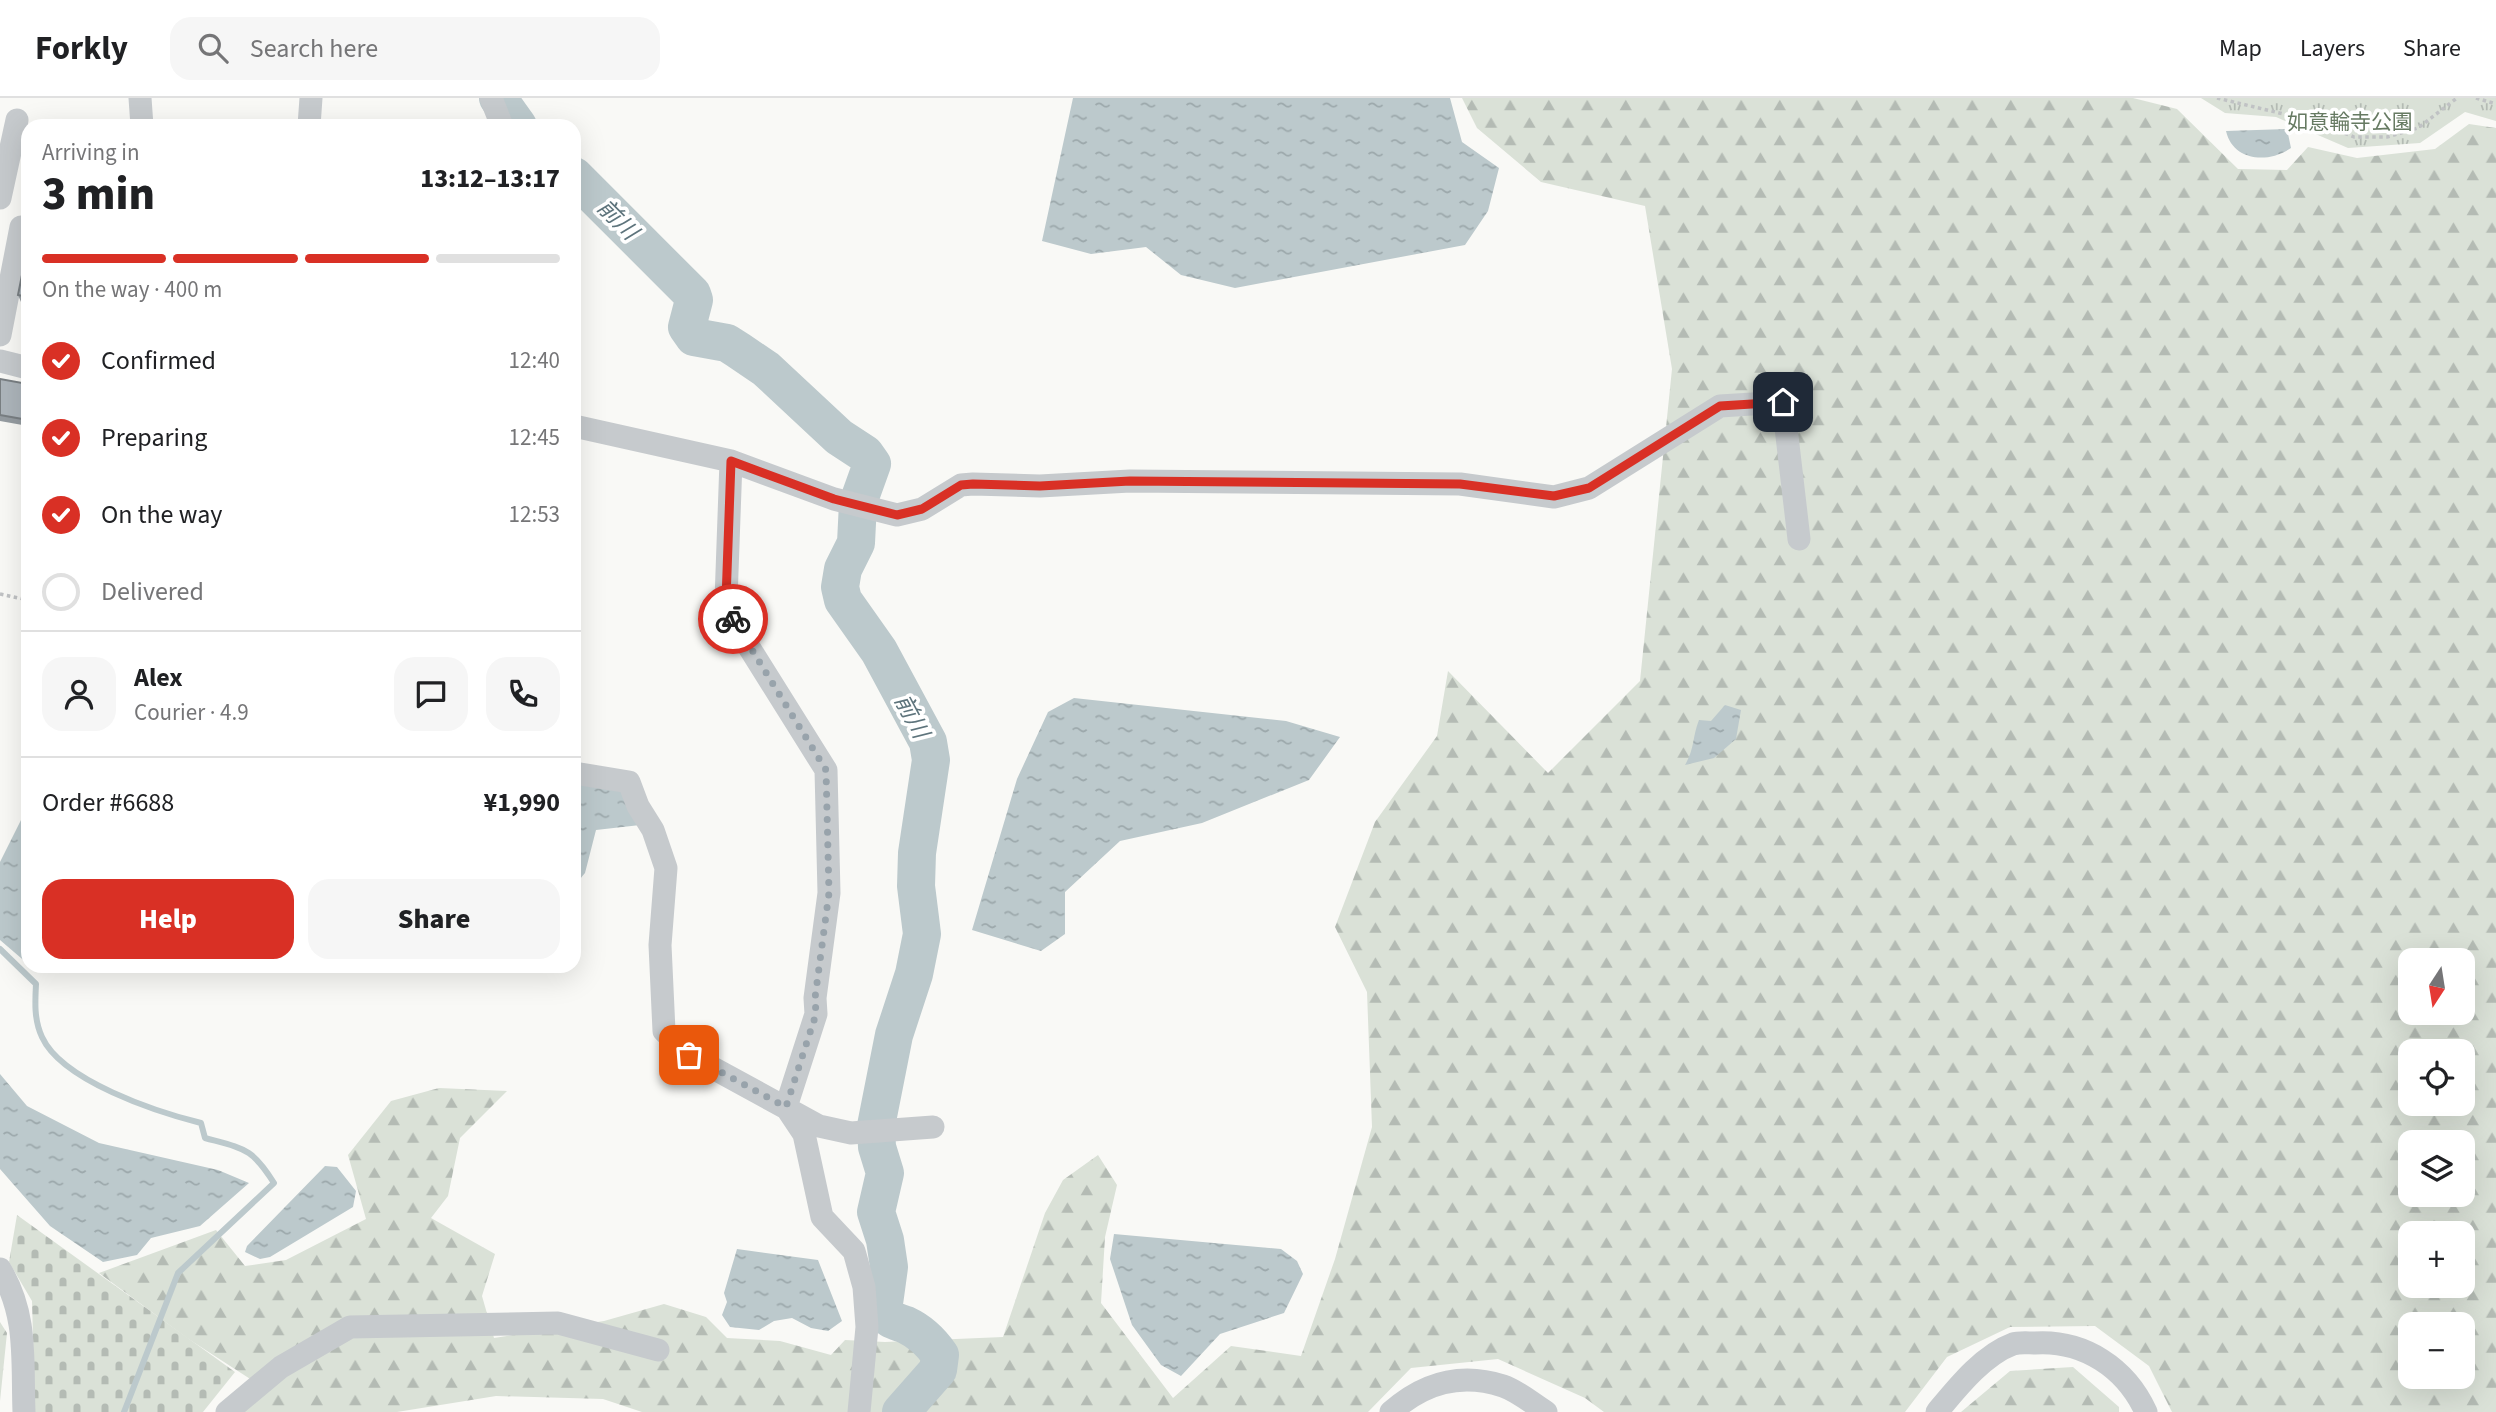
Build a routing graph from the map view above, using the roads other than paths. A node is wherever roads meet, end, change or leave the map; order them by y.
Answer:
1 (140, 98) edge
2 (311, 98) edge
3 (491, 98) edge
4 (142, 119) edge
5 (310, 119) edge
6 (499, 119) edge
7 (17, 120) dead end
8 (5, 154) edge
9 (0, 198) edge
10 (16, 225) edge
11 (0, 335) edge
12 (0, 361) edge
13 (21, 366) edge
14 (581, 428) edge
15 (731, 461) junction
16 (1799, 539) dead end
17 (581, 774) edge
18 (786, 1107) junction
19 (933, 1127) dead end
20 (0, 1269) edge
21 (658, 1350) dead end
22 (24, 1412) edge
23 (227, 1412) edge
24 (859, 1412) edge
25 (1391, 1412) edge
26 (1546, 1412) edge
27 (1937, 1412) edge
28 (2146, 1412) edge

1 - 4 street
2 - 5 street
3 - 6 street
7 - 8 street
8 - 9 street
10 - 11 street
12 - 13 street
14 - 15 street
15 - 16 street
15 - 18 street
17 - 18 street
18 - 19 street
18 - 24 street
20 - 22 street
21 - 23 street
25 - 26 street
27 - 28 street

